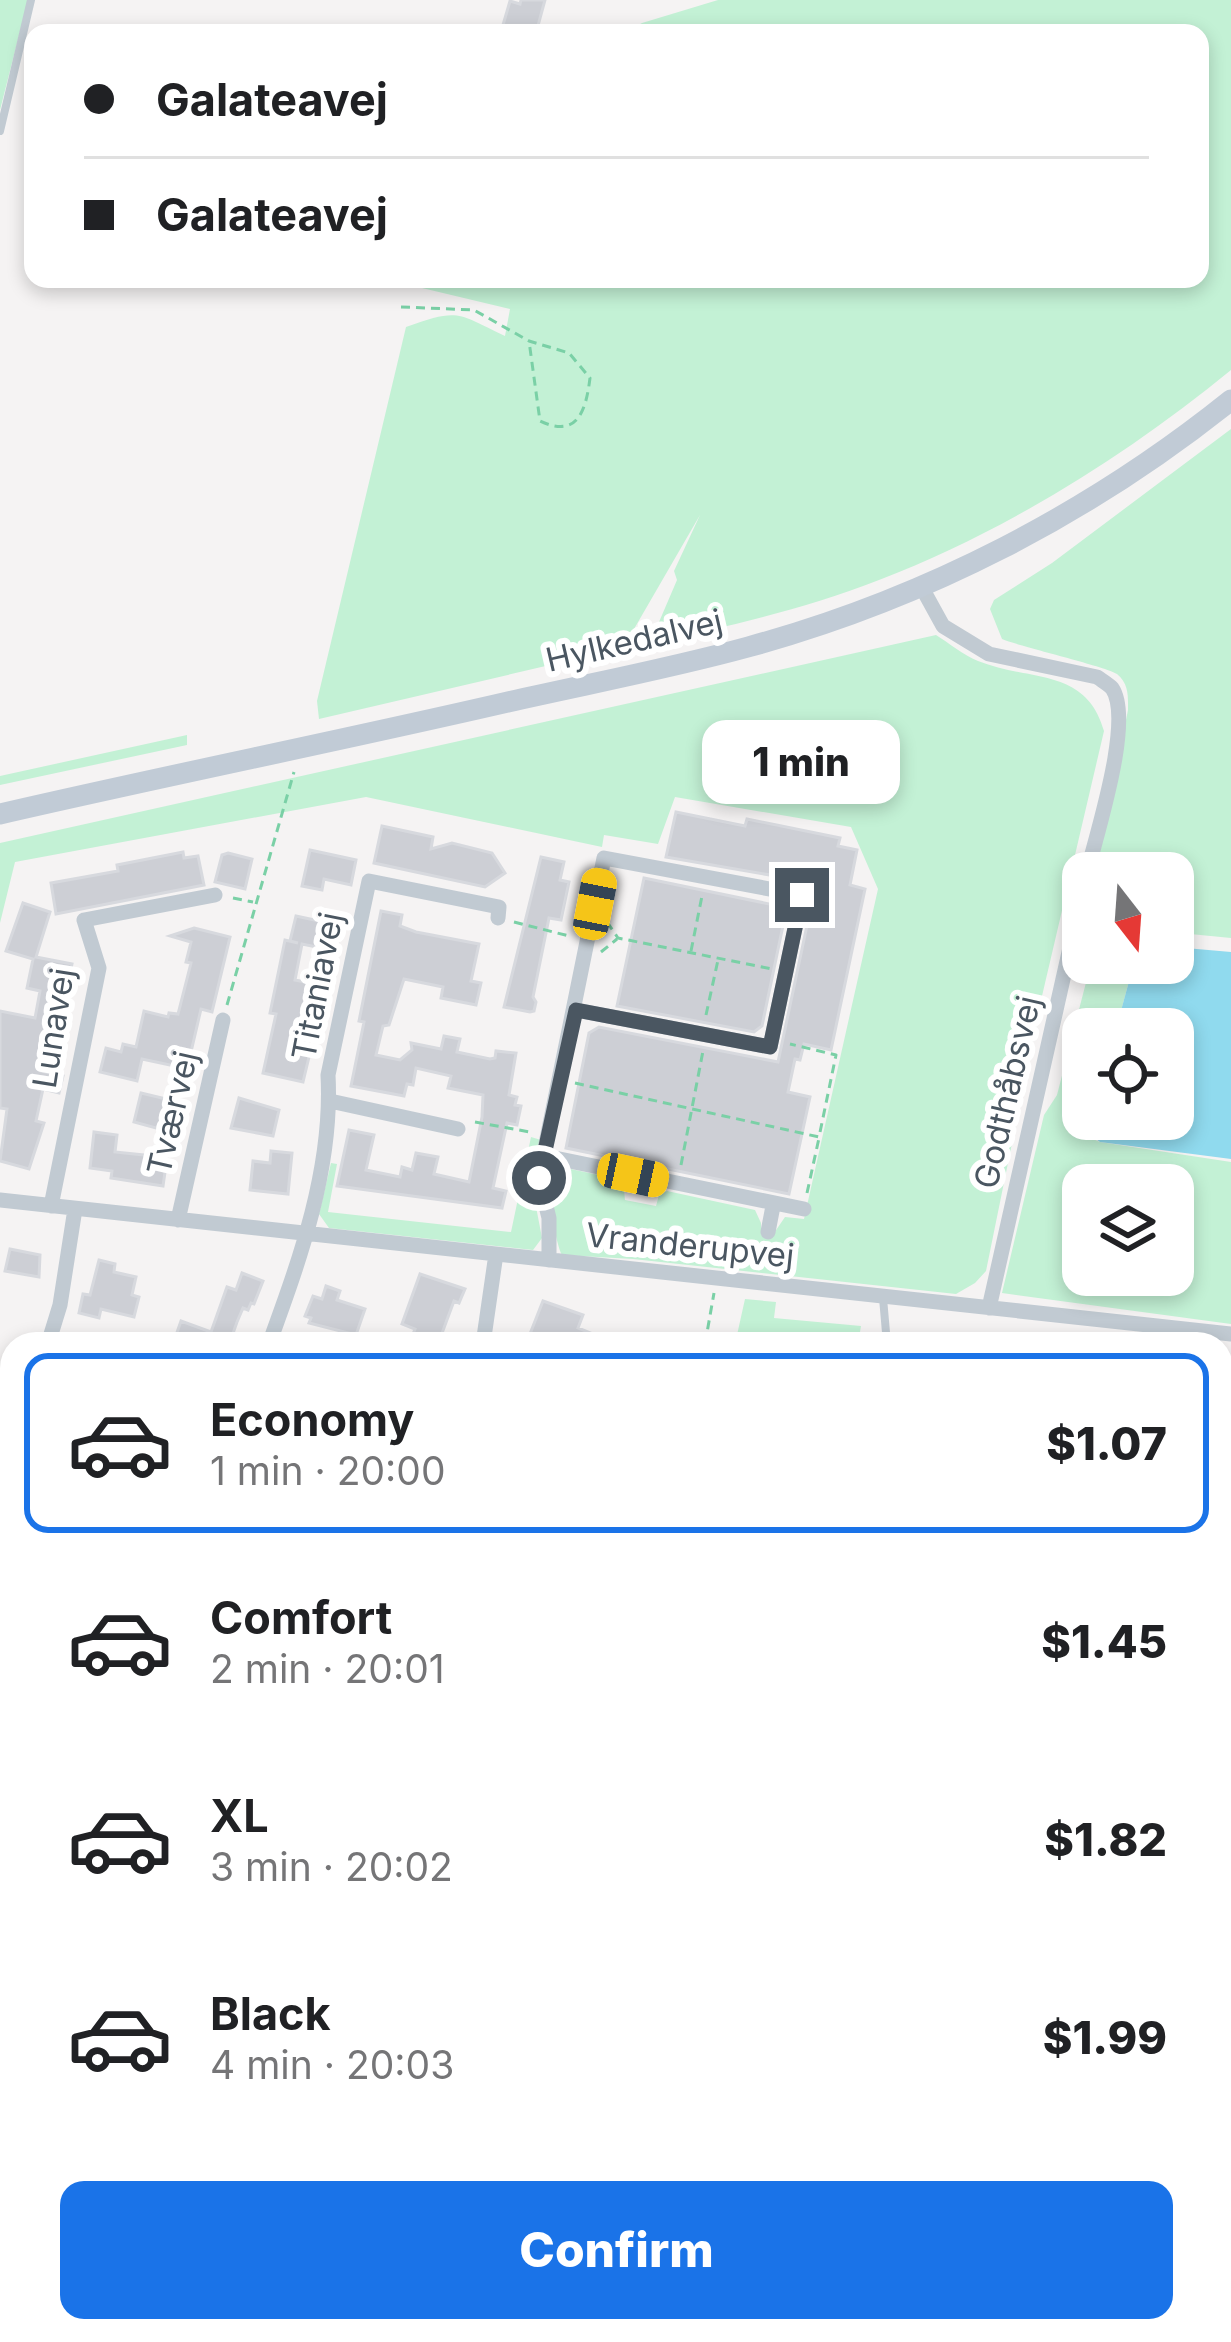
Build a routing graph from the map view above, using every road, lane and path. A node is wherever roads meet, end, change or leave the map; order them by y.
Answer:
1 (24, 30) edge
2 (0, 131) edge
3 (401, 308) dead end
4 (529, 341) junction
5 (1231, 400) edge
6 (921, 586) junction
7 (302, 748) junction
8 (0, 814) edge
9 (1092, 852) edge
10 (706, 877) junction
11 (214, 895) joint
12 (255, 902) junction
13 (595, 904) junction
14 (498, 918) joint
15 (588, 940) junction
16 (691, 953) junction
17 (718, 958) junction
18 (785, 972) junction
19 (1062, 983) edge
20 (576, 1010) junction
21 (224, 1020) joint
22 (704, 1034) junction
23 (771, 1040) junction
24 (561, 1080) junction
25 (330, 1101) junction
26 (692, 1107) junction
27 (458, 1129) joint
28 (550, 1136) junction
29 (819, 1136) junction
30 (545, 1156) junction
31 (677, 1185) junction
32 (0, 1200) edge
33 (51, 1206) junction
34 (773, 1206) junction
35 (75, 1209) junction
36 (803, 1210) joint
37 (178, 1220) junction
38 (768, 1232) dead end
39 (309, 1234) junction
40 (496, 1254) junction
41 (549, 1260) junction
42 (716, 1278) junction
43 (883, 1296) junction
44 (989, 1308) junction
45 (52, 1332) edge
46 (273, 1332) edge
47 (485, 1332) edge
48 (707, 1332) edge
49 (885, 1332) edge
50 (1212, 1332) edge

1 - 2 lane
3 - 4 path
4 - 4 path
5 - 6 street, Hylkedalvej
6 - 7 street, Hylkedalvej
6 - 9 street
7 - 8 street, Hylkedalvej
7 - 12 path
10 - 13 street
10 - 16 path
10 - 18 street
11 - 12 path
11 - 33 street, Lunavej
12 - 21 path
13 - 15 street
13 - 16 path
14 - 15 path
14 - 25 street, Titaniavej
15 - 20 street
16 - 17 path
17 - 18 path
17 - 22 path
18 - 23 street
19 - 44 street, Godthåbsvej
20 - 22 street
20 - 24 street
21 - 37 street, Tværvej
22 - 23 street
22 - 26 path
23 - 29 path
24 - 26 path
24 - 28 street
25 - 27 street, Titaniavej
25 - 39 street, Titaniavej
26 - 29 path
26 - 31 path
27 - 28 path
28 - 30 street
29 - 36 path
30 - 31 street
30 - 41 street
31 - 34 street
32 - 33 street, Vranderupvej
33 - 35 street, Vranderupvej
34 - 36 street
34 - 38 street
35 - 37 street, Vranderupvej
35 - 45 street
37 - 39 street, Vranderupvej
39 - 40 street, Vranderupvej
39 - 46 street, Titaniavej
40 - 41 street, Vranderupvej
40 - 47 street
41 - 42 street, Vranderupvej
42 - 43 street, Vranderupvej
42 - 48 path
43 - 44 street, Vranderupvej
43 - 49 lane
44 - 50 street, Vranderupvej

